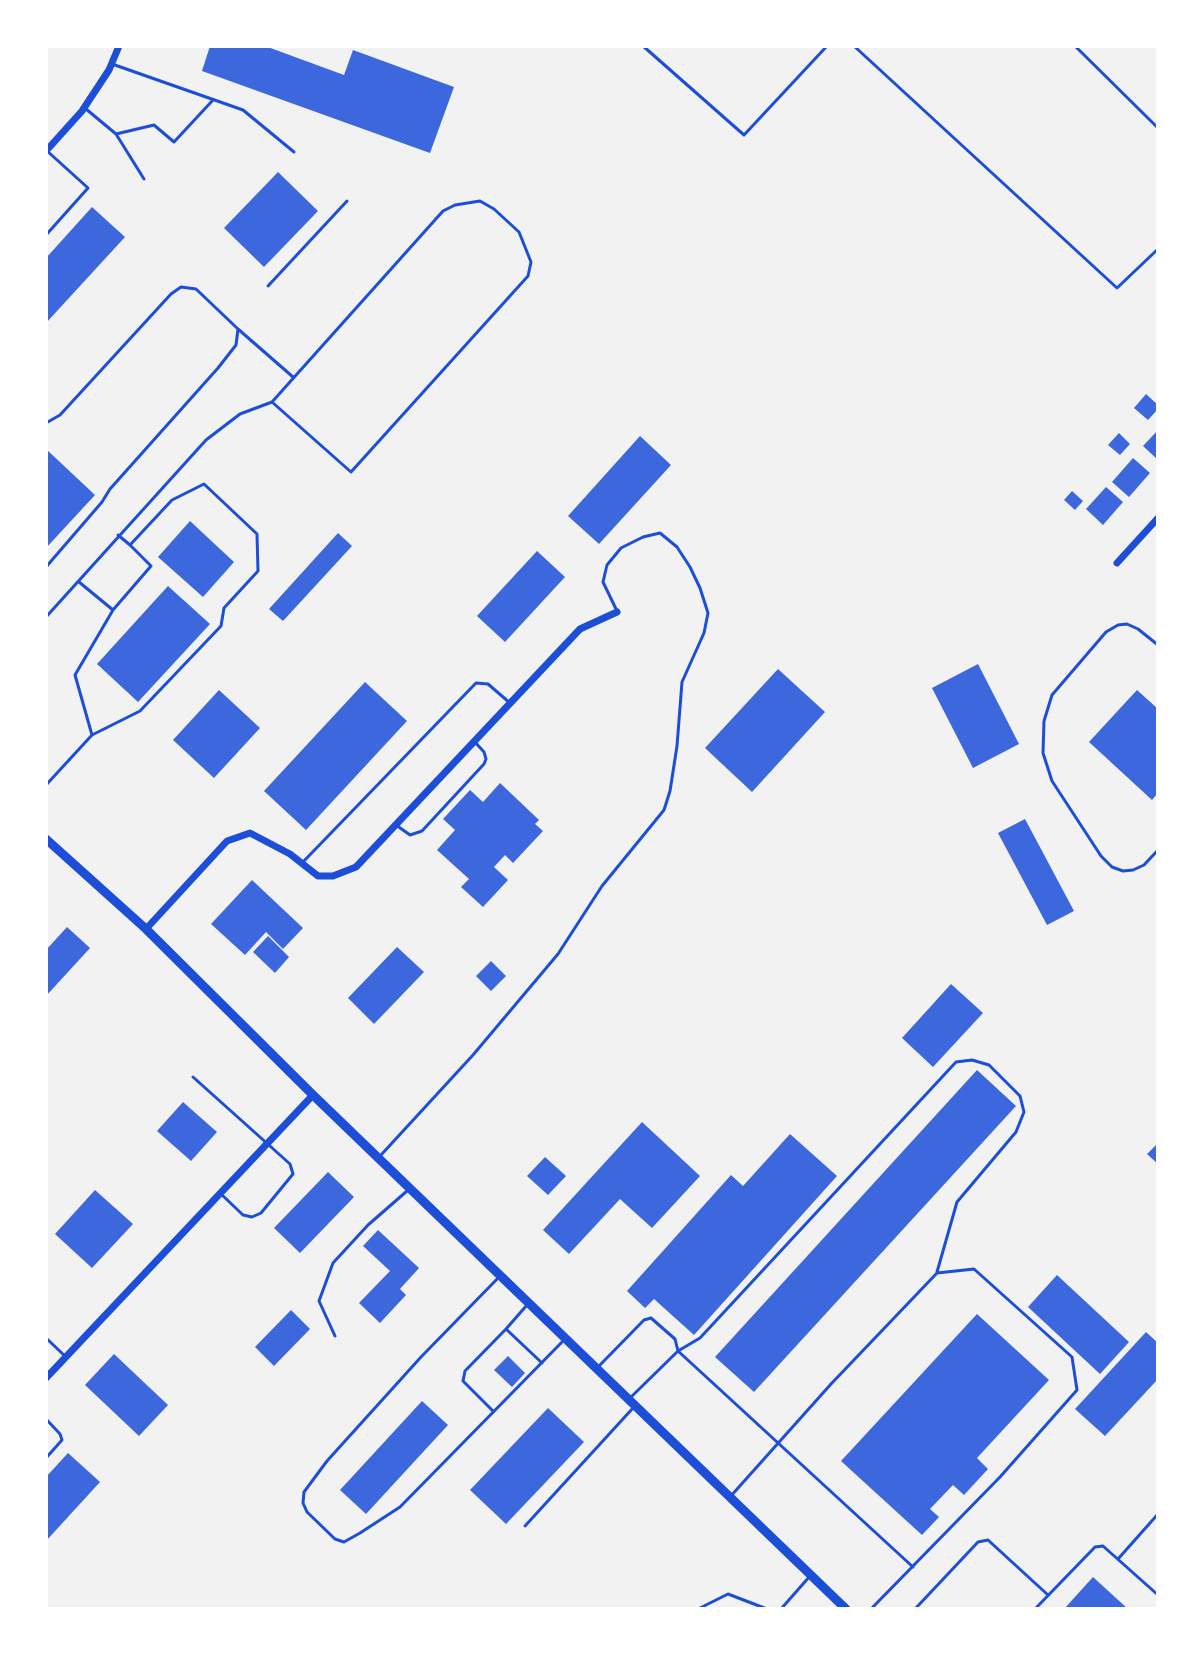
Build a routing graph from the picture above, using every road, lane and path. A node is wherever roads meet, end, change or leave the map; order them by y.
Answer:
1 (119, 46) edge
2 (643, 46) edge
3 (827, 46) edge
4 (854, 46) edge
5 (1075, 46) edge
6 (112, 64) junction
7 (213, 100) junction
8 (84, 107) junction
9 (1158, 128) edge
10 (116, 134) junction
11 (46, 150) edge
12 (294, 152) dead end
13 (144, 179) dead end
14 (347, 201) dead end
15 (46, 235) edge
16 (1158, 249) edge
17 (268, 286) dead end
18 (238, 329) junction
19 (293, 377) junction
20 (272, 402) junction
21 (46, 423) edge
22 (1158, 518) edge
23 (118, 535) junction
24 (130, 545) junction
25 (1117, 563) dead end
26 (46, 567) edge
27 (78, 581) junction
28 (113, 610) junction
29 (617, 612) joint
30 (46, 617) edge
31 (1158, 645) edge
32 (510, 703) junction
33 (92, 735) junction
34 (474, 741) junction
35 (46, 785) edge
36 (395, 825) junction
37 (46, 839) edge
38 (1158, 850) edge
39 (302, 864) junction
40 (146, 929) junction
41 (193, 1077) dead end
42 (313, 1095) junction
43 (267, 1143) junction
44 (379, 1158) junction
45 (410, 1188) junction
46 (220, 1193) junction
47 (937, 1273) junction
48 (501, 1275) junction
49 (529, 1303) junction
50 (506, 1329) junction
51 (335, 1336) dead end
52 (46, 1338) edge
53 (566, 1338) junction
54 (678, 1351) junction
55 (66, 1357) junction
56 (542, 1363) junction
57 (597, 1369) junction
58 (46, 1378) edge
59 (632, 1403) junction
60 (494, 1412) junction
61 (46, 1419) edge
62 (779, 1443) junction
63 (46, 1458) edge
64 (730, 1497) junction
65 (1158, 1514) edge
66 (525, 1526) dead end
67 (1118, 1559) junction
68 (913, 1567) junction
69 (810, 1576) junction
70 (1048, 1595) junction
71 (1158, 1595) edge
72 (921, 1602) junction
73 (698, 1609) edge
74 (767, 1609) edge
75 (781, 1609) edge
76 (846, 1609) edge
77 (871, 1609) edge
78 (915, 1609) edge
79 (928, 1609) edge
80 (1035, 1609) edge

1 - 6 street
2 - 3 lane
4 - 16 lane
5 - 9 lane
6 - 7 lane
6 - 8 street
7 - 10 lane
7 - 12 lane
8 - 10 lane
8 - 11 street
10 - 13 lane
11 - 15 lane
14 - 17 lane
18 - 19 lane
18 - 21 lane
18 - 26 lane
19 - 20 lane
19 - 20 lane
20 - 23 lane
22 - 25 street
23 - 24 lane
23 - 27 lane
24 - 28 lane
24 - 33 lane
27 - 28 lane
27 - 30 lane
28 - 33 lane
29 - 32 street
29 - 44 lane
31 - 38 lane
32 - 34 street
32 - 39 lane
33 - 35 lane
34 - 36 street
34 - 36 lane
36 - 39 street
37 - 40 street
39 - 40 street
40 - 42 street
41 - 43 lane
42 - 43 street
42 - 44 street
43 - 46 street
43 - 46 lane
44 - 45 street
45 - 48 street
45 - 51 lane
46 - 55 street
47 - 54 lane
47 - 62 lane
47 - 68 lane
48 - 49 street
48 - 60 lane
49 - 50 lane
49 - 53 street
50 - 56 lane
50 - 60 lane
52 - 55 lane
53 - 56 lane
53 - 57 street
54 - 57 lane
54 - 59 lane
54 - 62 lane
55 - 58 street
56 - 60 lane
57 - 59 street
59 - 64 street
59 - 66 lane
61 - 63 lane
62 - 64 lane
62 - 68 lane
64 - 69 street
65 - 67 lane
67 - 70 lane
67 - 71 lane
68 - 77 lane
69 - 75 lane
69 - 76 street
70 - 72 lane
70 - 80 lane
72 - 78 lane
72 - 79 lane
73 - 74 lane

